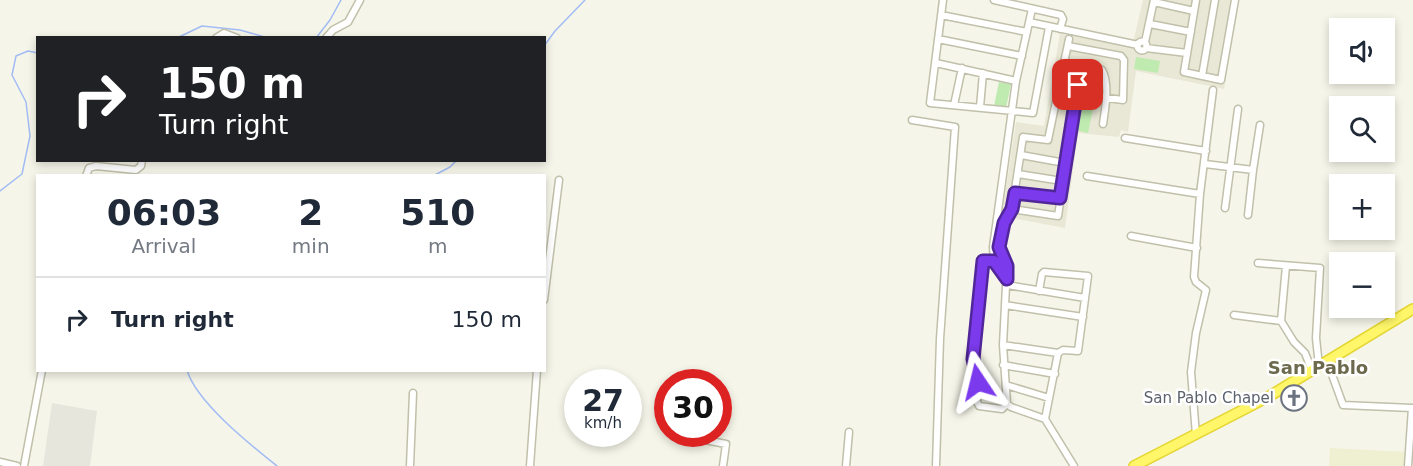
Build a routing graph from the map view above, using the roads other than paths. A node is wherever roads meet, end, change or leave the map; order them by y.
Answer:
1 (360, 0) edge
2 (943, 0) edge
3 (994, 0) edge
4 (1196, 0) edge
5 (1215, 0) edge
6 (1235, 0) edge
7 (1154, 1) edge
8 (1032, 9) junction
9 (1194, 11) junction
10 (941, 15) junction
11 (1029, 22) junction
12 (1150, 24) junction
13 (1049, 27) junction
14 (1060, 29) junction
15 (1027, 32) junction
16 (1191, 32) junction
17 (328, 36) edge
18 (938, 39) junction
19 (1145, 45) junction
20 (1187, 53) junction
21 (1022, 56) junction
22 (936, 63) junction
23 (1064, 64) junction
24 (962, 68) junction
25 (983, 73) junction
26 (1202, 76) junction
27 (1060, 79) junction
28 (1016, 81) junction
29 (1078, 85) junction
30 (1214, 90) dead end
31 (1106, 97) junction
32 (954, 105) junction
33 (980, 107) junction
34 (1238, 109) dead end
35 (1012, 110) junction
36 (912, 120) dead end
37 (1103, 124) dead end
38 (1260, 125) dead end
39 (1125, 138) dead end
40 (1206, 151) junction
41 (1021, 155) junction
42 (142, 162) edge
43 (1065, 163) junction
44 (1205, 164) junction
45 (1230, 167) junction
46 (1253, 170) junction
47 (87, 174) edge
48 (1018, 174) junction
49 (1087, 176) dead end
50 (559, 180) dead end
51 (1062, 181) junction
52 (1015, 193) junction
53 (1200, 194) junction
54 (1060, 198) junction
55 (1224, 208) dead end
56 (1012, 209) junction
57 (1248, 215) dead end
58 (1131, 236) dead end
59 (1197, 248) junction
60 (994, 261) junction
61 (1258, 263) dead end
62 (1286, 266) junction
63 (1007, 282) junction
64 (546, 284) edge
65 (1039, 291) junction
66 (1085, 298) junction
67 (1005, 305) junction
68 (1413, 309) edge
69 (1234, 315) dead end
70 (1083, 317) junction
71 (1281, 321) junction
72 (1003, 345) junction
73 (1058, 353) junction
74 (1003, 365) junction
75 (1320, 366) junction
76 (42, 372) edge
77 (537, 372) edge
78 (1055, 374) junction
79 (1006, 385) junction
80 (413, 393) dead end
81 (1049, 398) junction
82 (1007, 404) junction
83 (1045, 418) junction
84 (849, 432) dead end
85 (1196, 435) junction
86 (726, 447) edge
87 (0, 462) edge
88 (17, 466) edge
89 (24, 466) edge
90 (410, 466) edge
91 (530, 466) edge
92 (723, 466) edge
93 (846, 466) edge
94 (936, 466) edge
95 (1074, 466) edge
96 (1134, 466) edge
97 (1408, 466) edge

1 - 17 street
2 - 10 street
3 - 8 street
4 - 9 street
5 - 26 street
6 - 26 street
7 - 9 street
7 - 12 street
8 - 11 street
8 - 14 street
9 - 16 street
10 - 15 street
10 - 18 street
11 - 13 street
11 - 15 street
12 - 16 street
12 - 19 street
13 - 14 street
13 - 35 street
14 - 19 street
15 - 21 street
16 - 20 street
18 - 21 street
18 - 22 street
19 - 20 street
20 - 26 street
21 - 28 street
22 - 24 street
22 - 32 street
23 - 27 street
23 - 31 street
23 - 31 street
24 - 25 street
24 - 32 street
25 - 28 street
25 - 33 street
27 - 29 street
27 - 41 street
28 - 35 street
29 - 31 street
29 - 43 street
30 - 40 street
31 - 37 street
32 - 33 street
33 - 35 street
34 - 45 street
35 - 60 street
36 - 94 street
38 - 46 street
39 - 40 street
40 - 44 street
41 - 43 street
41 - 48 street
42 - 47 street
43 - 51 street
44 - 45 street
44 - 53 street
45 - 46 street
45 - 55 street
46 - 57 street
48 - 51 street
48 - 52 street
49 - 53 street
50 - 64 street
51 - 54 street
52 - 54 street
52 - 56 street
53 - 59 street
54 - 56 street
56 - 63 street
58 - 59 street
59 - 85 street
60 - 63 street
60 - 82 street
61 - 62 street
62 - 71 street
62 - 75 street
63 - 65 street
63 - 67 street
65 - 66 street
65 - 66 street
66 - 70 street
67 - 70 street
67 - 72 street
68 - 75 highway
69 - 71 street
70 - 73 street
71 - 75 street
72 - 73 street
72 - 74 street
73 - 78 street
74 - 78 street
74 - 79 street
75 - 85 highway
75 - 97 street
76 - 89 street
77 - 91 street
78 - 81 street
79 - 81 street
79 - 82 street
80 - 90 street
81 - 83 street
82 - 83 street
83 - 95 street
84 - 93 street
85 - 96 highway
86 - 92 street
87 - 88 street

